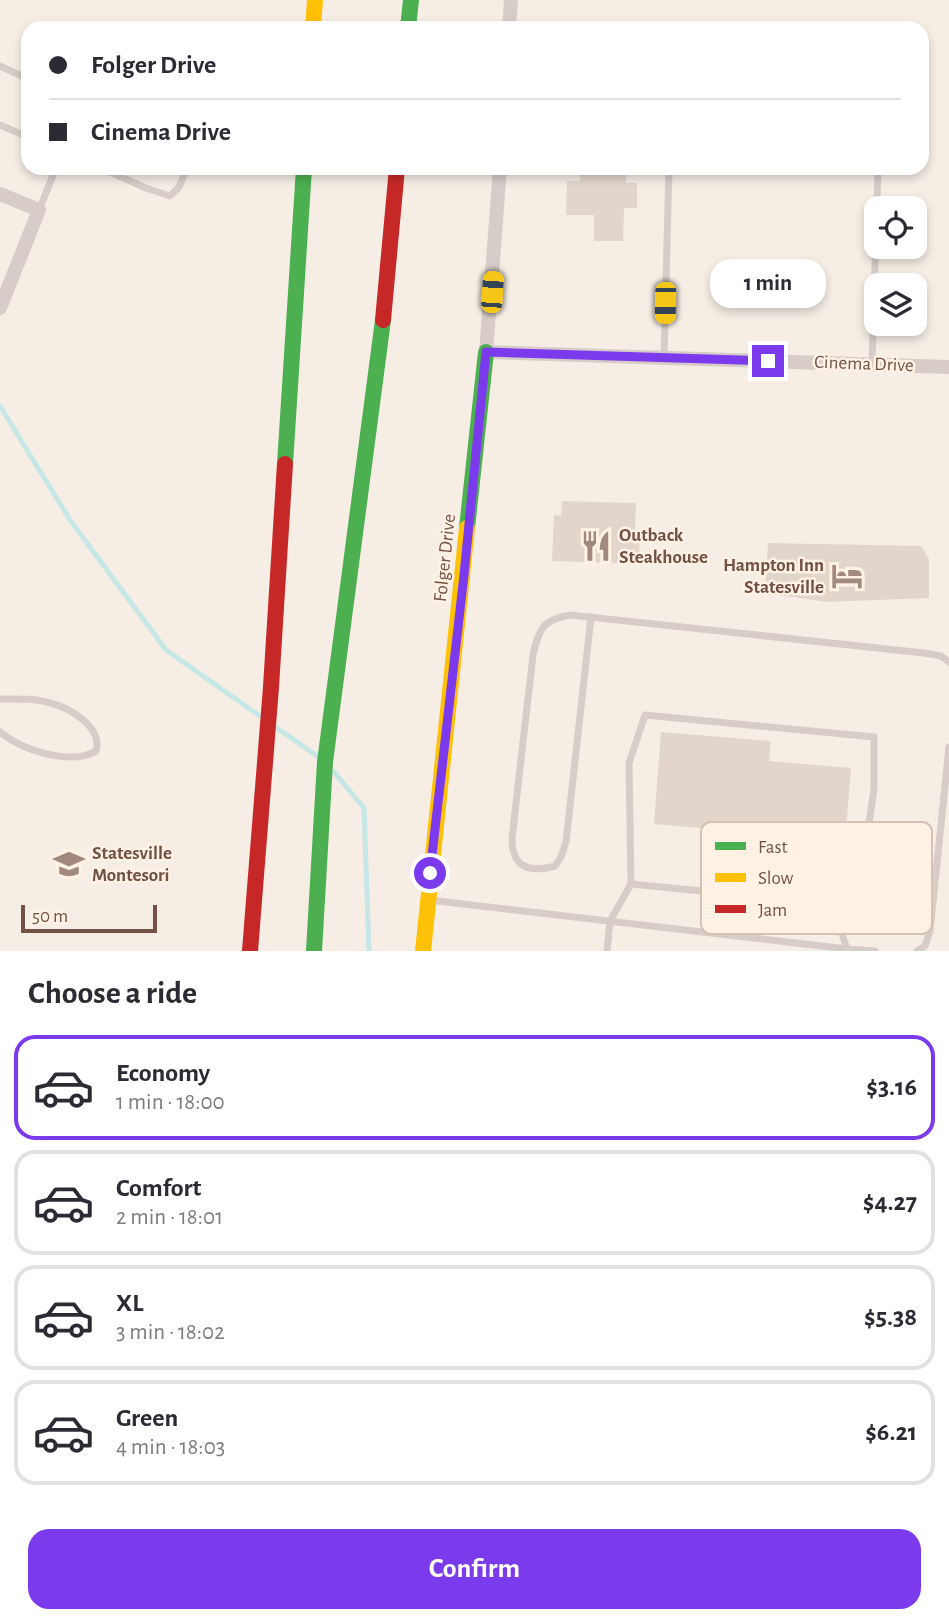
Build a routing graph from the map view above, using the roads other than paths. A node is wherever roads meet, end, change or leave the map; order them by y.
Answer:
1 (315, 0) edge
2 (411, 0) edge
3 (510, 0) edge
4 (314, 21) edge
5 (409, 21) edge
6 (509, 21) edge
7 (0, 66) edge
8 (21, 76) edge
9 (0, 125) edge
10 (21, 134) edge
11 (53, 175) edge
12 (117, 175) edge
13 (184, 175) edge
14 (304, 175) edge
15 (396, 175) edge
16 (499, 175) edge
17 (668, 175) edge
18 (878, 175) edge
19 (0, 194) edge
20 (38, 211) junction
21 (0, 308) edge
22 (486, 352) junction
23 (664, 357) junction
24 (872, 364) junction
25 (949, 367) edge
26 (591, 617) junction
27 (949, 662) edge
28 (0, 699) edge
29 (0, 733) edge
30 (949, 747) edge
31 (869, 822) edge
32 (631, 884) junction
33 (701, 891) edge
34 (427, 900) junction
35 (932, 912) edge
36 (610, 921) junction
37 (701, 932) edge
38 (716, 934) edge
39 (929, 934) edge
40 (847, 950) edge
41 (250, 951) edge
42 (314, 951) edge
43 (423, 951) edge
44 (607, 951) edge
45 (875, 951) edge
46 (917, 951) edge

1 - 4 main road
2 - 5 main road
3 - 6 street
7 - 8 lane
9 - 10 lane
11 - 20 lane
12 - 13 lane
14 - 41 main road
15 - 42 main road
16 - 22 street, Folger Drive
17 - 23 lane
18 - 24 lane
19 - 20 street
20 - 21 street
22 - 23 street, Cinema Drive
22 - 34 main road, Folger Drive
23 - 24 street, Cinema Drive
24 - 25 street, Cinema Drive
26 - 26 lane
26 - 27 lane
28 - 29 lane
30 - 35 lane
31 - 32 lane
32 - 33 lane
32 - 36 lane
34 - 36 lane
34 - 43 main road, Folger Drive
36 - 37 lane
36 - 44 lane
38 - 40 lane
39 - 46 lane
40 - 45 lane

